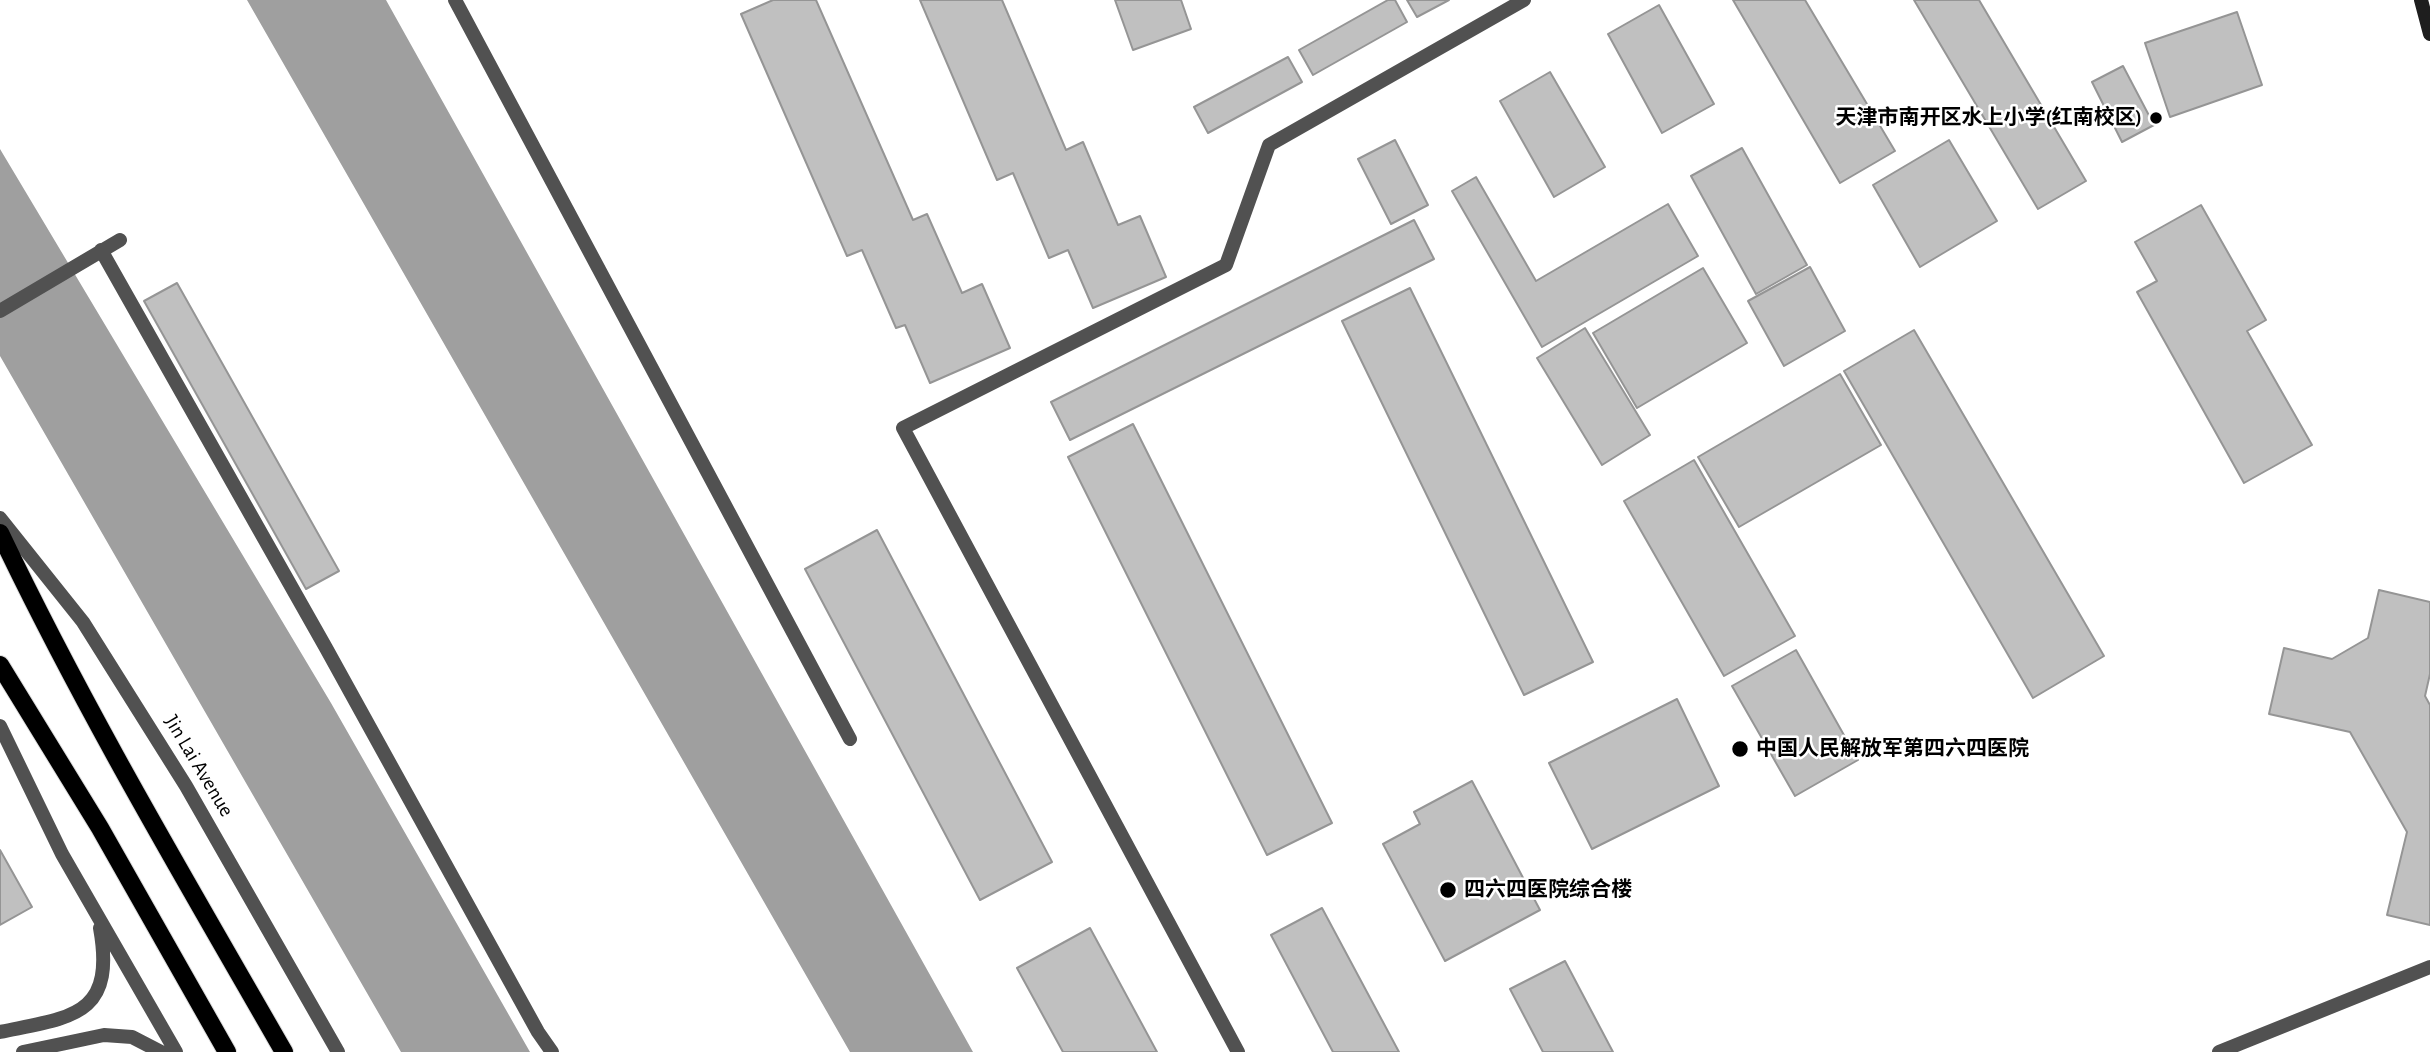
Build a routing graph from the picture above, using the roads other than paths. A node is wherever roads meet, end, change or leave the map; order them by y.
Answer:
1 (455, 0) edge
2 (1524, 0) edge
3 (2421, 0) edge
4 (2430, 34) edge
5 (120, 240) dead end
6 (101, 250) junction
7 (0, 311) edge
8 (0, 518) edge
9 (0, 533) edge
10 (0, 665) edge
11 (0, 726) edge
12 (850, 739) dead end
13 (98, 917) junction
14 (2430, 967) edge
15 (0, 1032) edge
16 (23, 1052) edge
17 (161, 1052) edge
18 (176, 1052) edge
19 (227, 1052) edge
20 (284, 1052) edge
21 (338, 1052) edge
22 (552, 1052) edge
23 (1238, 1052) edge
24 (2219, 1052) edge

1 - 12 street
2 - 23 street
3 - 4 main road
5 - 6 street
6 - 7 street
6 - 22 street
8 - 21 street, Jin Lai Avenue
9 - 20 main road
10 - 19 main road
11 - 13 street
13 - 15 street
13 - 18 street
14 - 24 street
16 - 17 street

